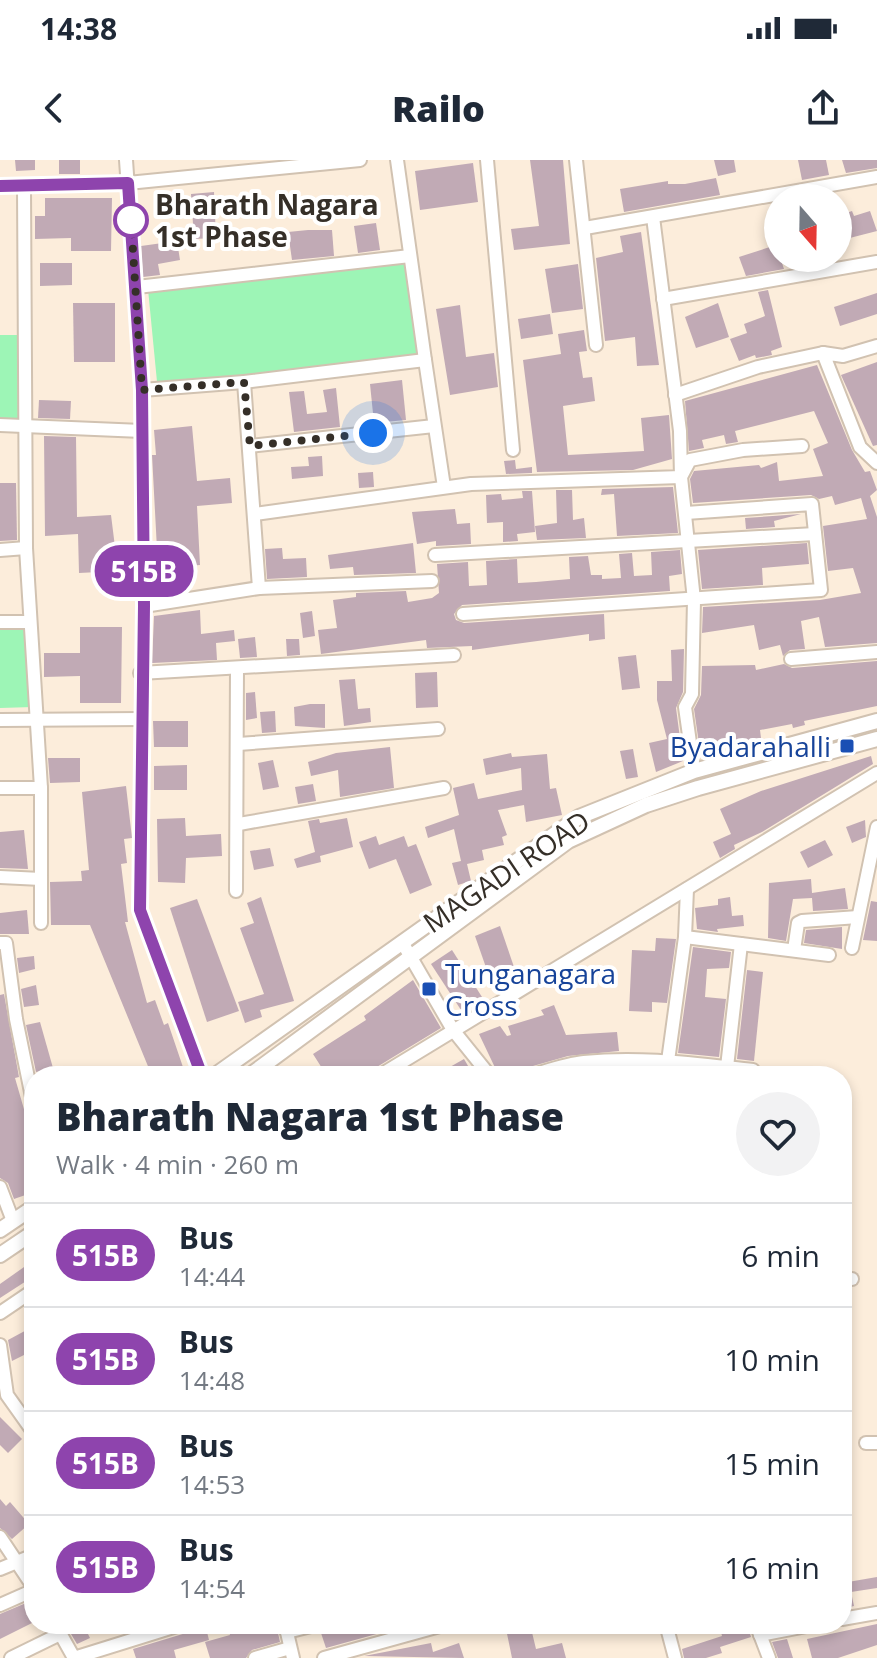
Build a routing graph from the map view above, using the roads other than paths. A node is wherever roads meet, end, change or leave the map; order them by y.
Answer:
1 (126, 160) edge
2 (360, 160) edge
3 (397, 160) edge
4 (487, 160) edge
5 (576, 160) edge
6 (877, 177) edge
7 (128, 183) junction
8 (0, 186) edge
9 (24, 188) junction
10 (653, 217) junction
11 (585, 228) junction
12 (410, 256) junction
13 (877, 262) edge
14 (137, 287) junction
15 (663, 299) junction
16 (596, 345) dead end
17 (877, 346) edge
18 (823, 353) junction
19 (425, 360) junction
20 (244, 382) junction
21 (142, 390) junction
22 (675, 395) junction
23 (0, 425) edge
24 (25, 426) junction
25 (434, 426) junction
26 (142, 431) junction
27 (250, 446) junction
28 (802, 446) dead end
29 (513, 450) dead end
30 (874, 456) edge
31 (681, 477) junction
32 (444, 487) junction
33 (686, 513) junction
34 (255, 514) junction
35 (815, 534) junction
36 (691, 543) junction
37 (26, 548) junction
38 (0, 550) edge
39 (435, 555) dead end
40 (432, 581) dead end
41 (259, 588) junction
42 (694, 600) junction
43 (144, 606) junction
44 (463, 614) dead end
45 (0, 622) edge
46 (29, 622) junction
47 (877, 652) edge
48 (454, 655) dead end
49 (791, 659) dead end
50 (237, 668) junction
51 (140, 673) junction
52 (142, 719) junction
53 (0, 720) edge
54 (38, 720) junction
55 (877, 721) edge
56 (438, 729) dead end
57 (877, 739) edge
58 (238, 744) junction
59 (694, 771) junction
60 (877, 773) edge
61 (0, 788) edge
62 (41, 788) junction
63 (444, 788) dead end
64 (239, 824) junction
65 (877, 827) edge
66 (0, 877) edge
67 (41, 879) junction
68 (687, 889) junction
69 (236, 891) dead end
70 (858, 917) junction
71 (41, 923) dead end
72 (685, 937) junction
73 (402, 942) junction
74 (0, 943) edge
75 (741, 944) junction
76 (852, 948) dead end
77 (794, 950) junction
78 (829, 955) dead end
79 (409, 958) junction
80 (453, 1030) junction
81 (621, 1060) junction
82 (668, 1061) junction
83 (687, 1062) junction
84 (26, 1066) edge
85 (198, 1066) edge
86 (228, 1066) edge
87 (263, 1066) edge
88 (395, 1066) edge
89 (482, 1066) edge
90 (565, 1066) edge
91 (621, 1066) edge
92 (687, 1066) edge
93 (719, 1066) edge
94 (727, 1066) edge
95 (0, 1187) edge
96 (24, 1214) edge
97 (13, 1221) junction
98 (0, 1230) edge
99 (24, 1239) edge
100 (0, 1255) edge
101 (24, 1297) edge
102 (0, 1313) edge
103 (0, 1345) edge
104 (11, 1405) junction
105 (0, 1414) edge
106 (24, 1421) edge
107 (0, 1537) edge
108 (24, 1558) edge
109 (16, 1560) junction
110 (0, 1569) edge
111 (24, 1573) edge
112 (24, 1594) edge
113 (0, 1605) edge
114 (877, 1613) edge
115 (852, 1617) edge
116 (50, 1634) edge
117 (61, 1634) edge
118 (151, 1634) edge
119 (411, 1634) edge
120 (669, 1634) edge
121 (760, 1634) edge
122 (292, 1653) edge
123 (11, 1658) edge
124 (255, 1658) edge
125 (324, 1658) edge
126 (675, 1658) edge
127 (769, 1658) edge

1 - 7 street
2 - 7 street
3 - 12 street
4 - 29 street
5 - 11 street
6 - 10 street
7 - 9 street
7 - 14 street
8 - 9 street
9 - 24 street
10 - 11 street
10 - 15 street
11 - 16 street
12 - 14 street
12 - 19 street
13 - 15 street
14 - 21 street
15 - 22 street
17 - 18 street
18 - 22 street
18 - 30 street
19 - 20 street
19 - 25 street
20 - 21 street
20 - 27 street
21 - 26 street
22 - 31 street
23 - 24 street
24 - 26 street
24 - 37 street
25 - 27 street
25 - 32 street
26 - 43 street
27 - 34 street
28 - 31 street
31 - 32 street
31 - 33 street
32 - 34 street
33 - 35 street
33 - 36 street
34 - 41 street
35 - 36 street
35 - 42 street
36 - 39 street
36 - 42 street
37 - 38 street
37 - 46 street
40 - 41 street
41 - 43 street
42 - 44 street
42 - 59 street
43 - 51 street
45 - 46 street
46 - 54 street
47 - 49 street
48 - 50 street
50 - 51 street
50 - 58 street
51 - 52 street
52 - 54 street
52 - 85 street
53 - 54 street
54 - 62 street
55 - 59 main road, MAGADI ROAD
56 - 58 street
57 - 79 main road, MAGADI ROAD
58 - 64 street
59 - 73 main road, MAGADI ROAD
60 - 68 street
61 - 62 street
62 - 67 street
63 - 64 street
64 - 69 street
65 - 70 street
66 - 67 street
67 - 71 street
68 - 72 street
68 - 80 street
70 - 76 street
70 - 77 street
72 - 75 street
72 - 82 street
73 - 79 street
73 - 86 main road, MAGADI ROAD
74 - 84 street
75 - 77 street
75 - 94 street
77 - 78 street
79 - 80 street
79 - 87 main road, MAGADI ROAD
80 - 88 street
80 - 89 street
81 - 82 street
81 - 90 street
81 - 91 street
82 - 83 street
83 - 92 street
83 - 93 street
95 - 97 street
96 - 97 main road
97 - 98 main road
99 - 100 main road
101 - 102 street
103 - 104 street
104 - 105 street
104 - 106 street
107 - 109 street
108 - 109 street
109 - 110 street
109 - 111 street
112 - 113 street
114 - 115 street
116 - 123 street
117 - 118 street
119 - 125 street
120 - 126 street
121 - 127 street
122 - 124 street

